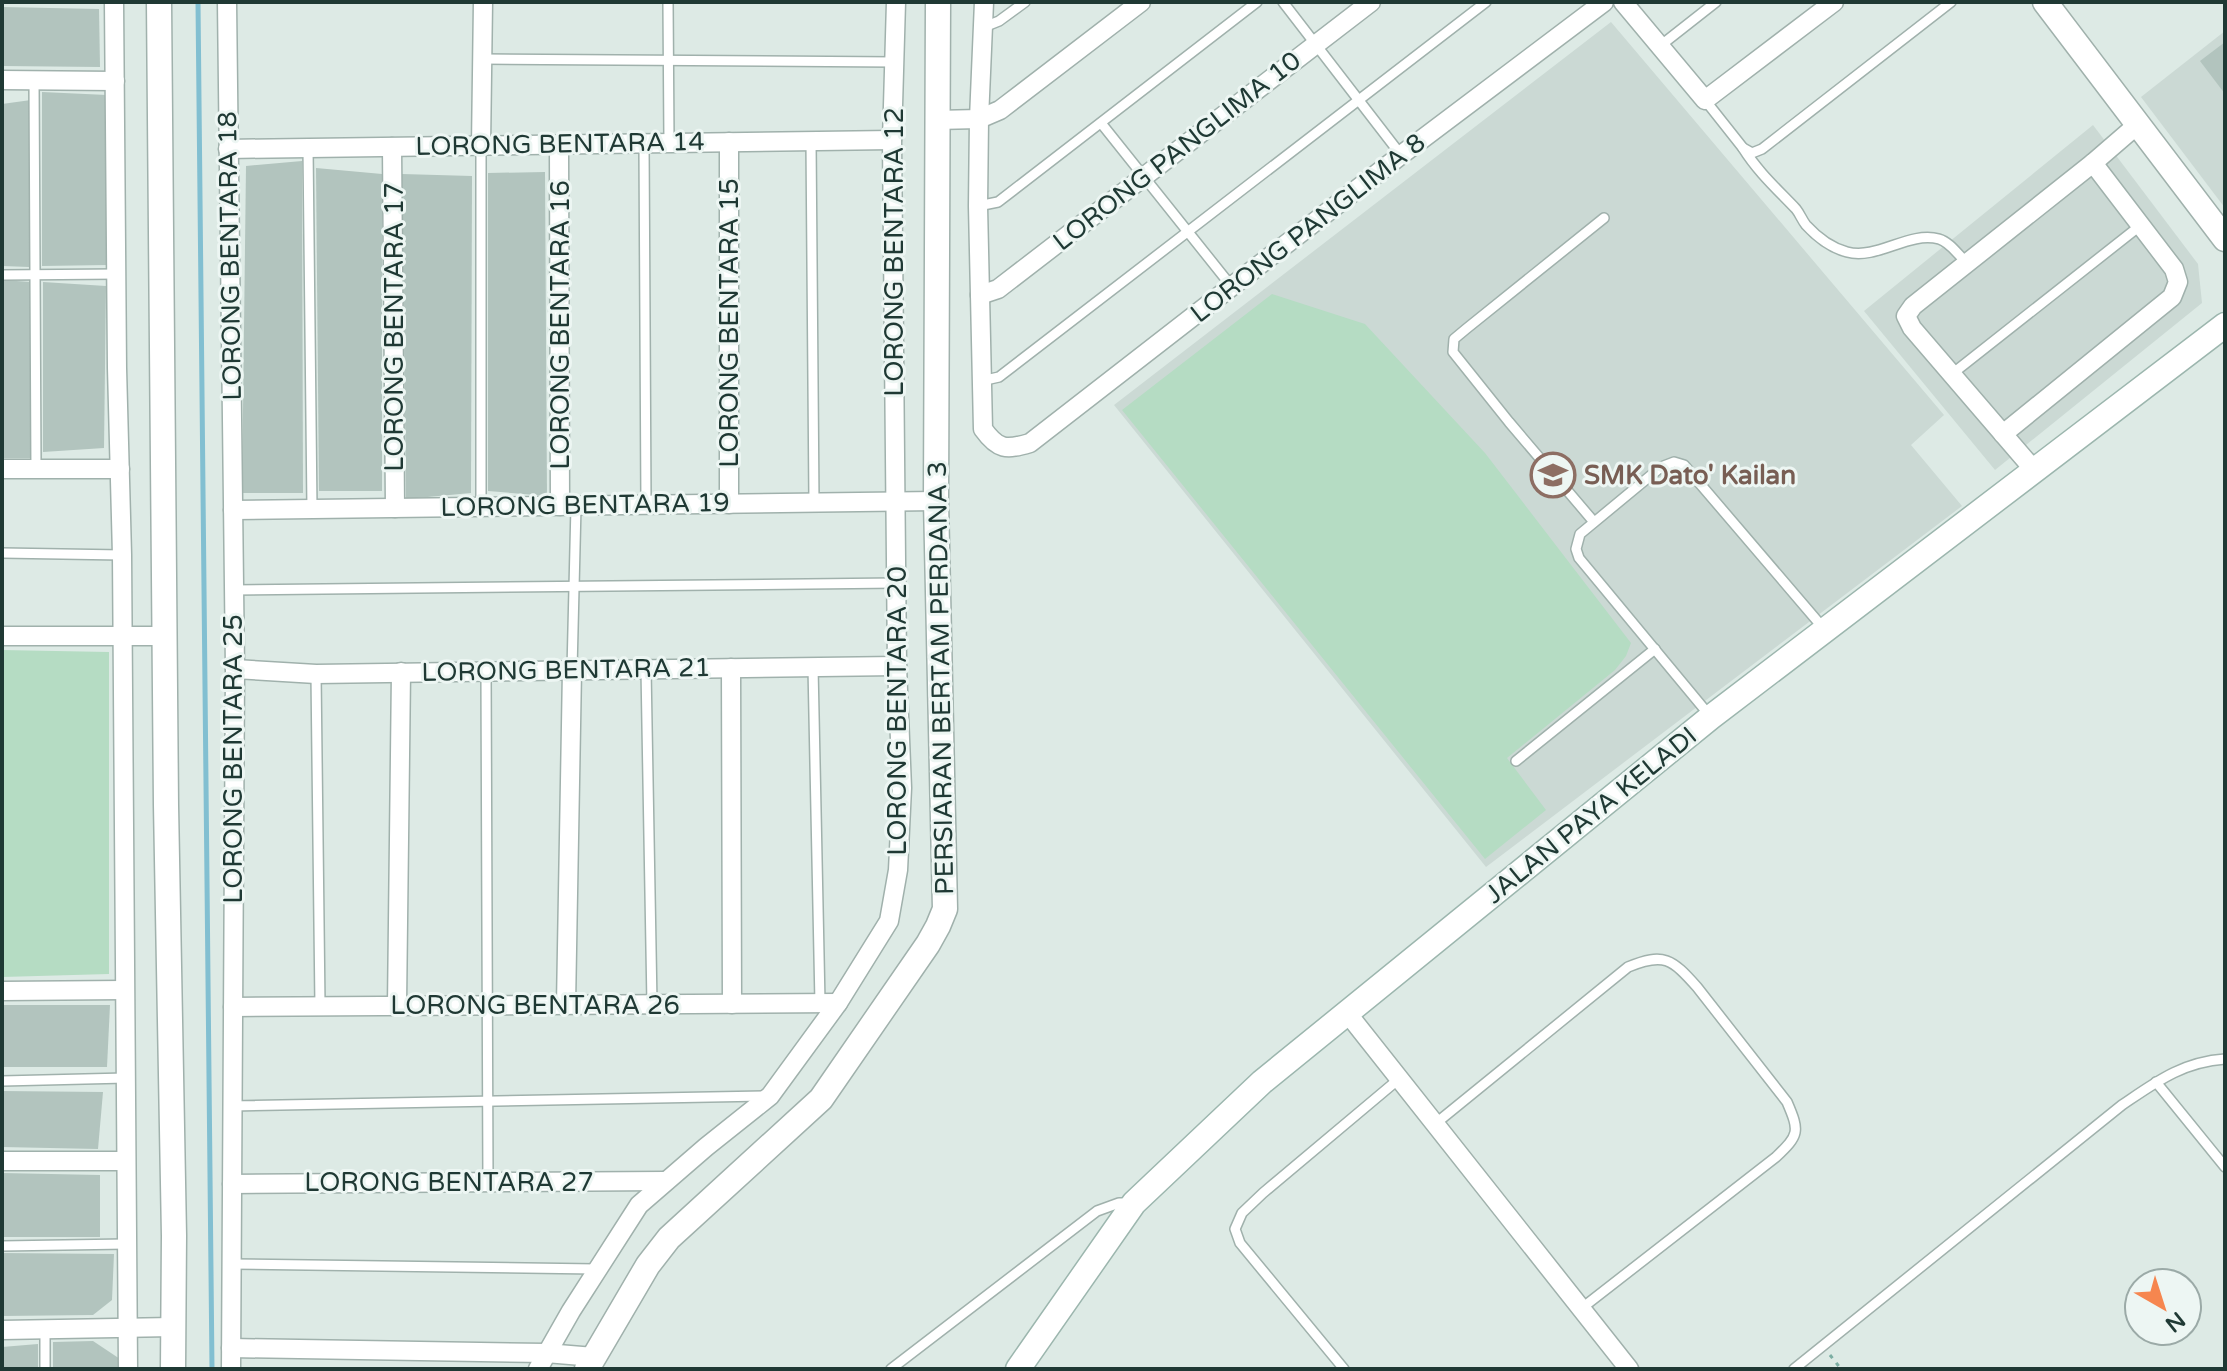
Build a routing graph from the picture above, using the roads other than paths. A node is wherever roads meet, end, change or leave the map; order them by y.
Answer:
1 (114, 2) edge
2 (159, 2) edge
3 (227, 2) edge
4 (483, 2) edge
5 (668, 2) edge
6 (896, 2) edge
7 (938, 2) edge
8 (984, 2) edge
9 (1025, 2) edge
10 (1141, 2) edge
11 (1257, 2) edge
12 (1283, 2) edge
13 (1371, 2) edge
14 (1486, 2) edge
15 (1604, 2) edge
16 (1623, 2) edge
17 (1716, 2) edge
18 (1834, 2) edge
19 (1951, 2) edge
20 (2045, 2) edge
21 (983, 27) junction
22 (1316, 44) junction
23 (1660, 46) junction
24 (668, 58) junction
25 (483, 59) junction
26 (895, 62) junction
27 (34, 79) junction
28 (2, 80) edge
29 (115, 81) junction
30 (1359, 100) junction
31 (1705, 100) junction
32 (979, 119) junction
33 (936, 120) junction
34 (1101, 123) junction
35 (2137, 125) junction
36 (892, 140) junction
37 (811, 141) junction
38 (669, 142) junction
39 (729, 142) junction
40 (644, 143) junction
41 (559, 144) junction
42 (481, 146) junction
43 (392, 147) junction
44 (308, 148) junction
45 (1743, 148) junction
46 (228, 149) junction
47 (1401, 155) junction
48 (2093, 163) junction
49 (1143, 176) junction
50 (978, 206) junction
51 (1604, 218) dead end
52 (2141, 225) junction
53 (1188, 232) junction
54 (2225, 239) edge
55 (1967, 263) junction
56 (118, 274) junction
57 (2, 275) edge
58 (35, 275) junction
59 (1232, 287) junction
60 (980, 295) junction
61 (2225, 325) edge
62 (1952, 374) junction
63 (981, 381) junction
64 (2003, 434) junction
65 (2, 469) edge
66 (36, 469) junction
67 (120, 469) junction
68 (2034, 470) junction
69 (896, 501) junction
70 (936, 501) junction
71 (814, 502) junction
72 (729, 504) junction
73 (646, 505) junction
74 (568, 506) junction
75 (481, 507) junction
76 (395, 508) junction
77 (312, 509) junction
78 (233, 510) junction
79 (1594, 522) junction
80 (2, 553) edge
81 (122, 555) junction
82 (897, 583) junction
83 (575, 586) junction
84 (233, 590) junction
85 (1825, 630) junction
86 (2, 636) edge
87 (121, 636) junction
88 (164, 636) junction
89 (1655, 649) junction
90 (897, 666) junction
91 (813, 667) junction
92 (731, 668) junction
93 (235, 669) junction
94 (646, 669) junction
95 (572, 670) junction
96 (486, 671) junction
97 (401, 672) junction
98 (316, 674) junction
99 (1711, 717) junction
100 (1516, 761) dead end
101 (124, 990) junction
102 (2, 991) edge
103 (829, 1003) junction
104 (652, 1004) junction
105 (732, 1004) junction
106 (487, 1005) junction
107 (566, 1005) junction
108 (320, 1006) junction
109 (397, 1006) junction
110 (233, 1007) junction
111 (1348, 1014) junction
112 (2225, 1059) edge
113 (126, 1078) junction
114 (1400, 1078) junction
115 (2, 1081) edge
116 (2156, 1082) junction
117 (770, 1096) junction
118 (488, 1101) junction
119 (232, 1106) junction
120 (1435, 1124) junction
121 (2, 1161) edge
122 (125, 1161) junction
123 (2225, 1167) edge
124 (666, 1181) junction
125 (488, 1182) junction
126 (232, 1184) junction
127 (1134, 1203) junction
128 (126, 1244) junction
129 (2, 1246) edge
130 (231, 1264) junction
131 (598, 1269) junction
132 (1582, 1308) junction
133 (173, 1327) junction
134 (128, 1329) junction
135 (2, 1330) edge
136 (45, 1330) junction
137 (231, 1348) junction
138 (542, 1361) edge
139 (590, 1363) edge
140 (45, 1369) edge
141 (128, 1369) edge
142 (173, 1369) edge
143 (231, 1369) edge
144 (891, 1369) edge
145 (1018, 1369) edge
146 (1344, 1369) edge
147 (1629, 1369) edge
148 (1794, 1369) edge

1 - 29 street
2 - 88 street
3 - 46 street, LORONG BENTARA 18
4 - 25 street
5 - 24 lane
6 - 26 street, LORONG BENTARA 12
7 - 33 street, PERSIARAN BERTAM PERDANA 3
8 - 21 street
9 - 21 lane
10 - 32 street
11 - 34 lane
12 - 22 lane
13 - 22 street, LORONG PANGLIMA 10
14 - 30 lane
15 - 47 street, LORONG PANGLIMA 8
16 - 23 street
17 - 23 lane
18 - 31 street
19 - 45 lane
20 - 35 street
21 - 32 street
22 - 30 lane
22 - 49 street, LORONG PANGLIMA 10
23 - 31 street
24 - 25 lane
24 - 26 lane
24 - 38 lane
25 - 42 street
26 - 36 street, LORONG BENTARA 12
27 - 28 street
27 - 29 street
27 - 58 lane
29 - 56 street
30 - 47 lane
30 - 53 lane
31 - 45 lane
32 - 33 street
32 - 50 street
33 - 70 street, PERSIARAN BERTAM PERDANA 3
34 - 49 lane
34 - 50 lane
35 - 48 street
35 - 54 street
36 - 37 street, LORONG BENTARA 14
36 - 69 street, LORONG BENTARA 12
37 - 39 street, LORONG BENTARA 14
37 - 71 lane
38 - 39 street, LORONG BENTARA 14
38 - 40 street, LORONG BENTARA 14
39 - 72 street, LORONG BENTARA 15
40 - 41 street, LORONG BENTARA 14
40 - 73 lane
41 - 42 street, LORONG BENTARA 14
41 - 74 street, LORONG BENTARA 16
42 - 43 street, LORONG BENTARA 14
42 - 75 lane
43 - 44 street, LORONG BENTARA 14
43 - 76 street, LORONG BENTARA 17
44 - 46 street, LORONG BENTARA 14
44 - 77 lane
45 - 55 lane
46 - 78 street, LORONG BENTARA 18
47 - 59 street, LORONG PANGLIMA 8
48 - 52 street
48 - 55 street
49 - 53 lane
49 - 60 street, LORONG PANGLIMA 10
50 - 60 street
51 - 79 lane
52 - 62 lane
52 - 64 street
53 - 59 lane
53 - 63 lane
55 - 62 street
56 - 58 lane
56 - 67 street
57 - 58 lane
58 - 66 lane
59 - 63 street, LORONG PANGLIMA 8
60 - 63 street
61 - 68 street, JALAN PAYA KELADI
62 - 64 street
64 - 68 street
65 - 66 street
66 - 67 street
67 - 81 street
68 - 85 street, JALAN PAYA KELADI
69 - 70 street, LORONG BENTARA 19
69 - 71 street, LORONG BENTARA 19
69 - 82 street, LORONG BENTARA 20
70 - 139 street, PERSIARAN BERTAM PERDANA 3
71 - 72 street, LORONG BENTARA 19
72 - 73 street, LORONG BENTARA 19
73 - 74 street, LORONG BENTARA 19
74 - 75 street, LORONG BENTARA 19
74 - 83 lane
75 - 76 street, LORONG BENTARA 19
76 - 77 street, LORONG BENTARA 19
77 - 78 street, LORONG BENTARA 19
78 - 84 street, LORONG BENTARA 25
79 - 85 lane
79 - 89 lane
80 - 81 lane
81 - 87 street
82 - 83 lane
82 - 90 street, LORONG BENTARA 20
83 - 84 lane
83 - 95 lane
84 - 93 street, LORONG BENTARA 25
85 - 99 street, JALAN PAYA KELADI
86 - 87 street
87 - 88 street
87 - 101 street
88 - 133 street
89 - 99 lane
89 - 100 lane
90 - 91 street, LORONG BENTARA 21
90 - 103 street, LORONG BENTARA 20
91 - 92 street, LORONG BENTARA 21
91 - 103 lane
92 - 94 street, LORONG BENTARA 21
92 - 105 street
93 - 98 street, LORONG BENTARA 21
93 - 110 street, LORONG BENTARA 25
94 - 95 street, LORONG BENTARA 21
94 - 104 lane
95 - 96 street, LORONG BENTARA 21
95 - 107 street
96 - 97 street, LORONG BENTARA 21
96 - 106 lane
97 - 98 street, LORONG BENTARA 21
97 - 109 street
98 - 108 lane
99 - 111 street, JALAN PAYA KELADI
101 - 102 street
101 - 113 street
103 - 105 street, LORONG BENTARA 26
103 - 117 street, LORONG BENTARA 20
104 - 105 street, LORONG BENTARA 26
104 - 107 street, LORONG BENTARA 26
106 - 107 street, LORONG BENTARA 26
106 - 109 street, LORONG BENTARA 26
106 - 118 lane
108 - 109 street, LORONG BENTARA 26
108 - 110 street, LORONG BENTARA 26
110 - 119 street, LORONG BENTARA 25
111 - 114 street
111 - 127 street, JALAN PAYA KELADI
112 - 116 lane
113 - 115 lane
113 - 122 street
114 - 120 street
114 - 146 lane
116 - 123 lane
116 - 148 lane
117 - 118 lane
117 - 124 street, LORONG BENTARA 20
118 - 119 lane
118 - 125 lane
119 - 126 street, LORONG BENTARA 25
120 - 132 street
120 - 132 lane
121 - 122 street
122 - 128 street
124 - 125 street, LORONG BENTARA 27
124 - 131 street, LORONG BENTARA 20
125 - 126 street, LORONG BENTARA 27
126 - 130 street, LORONG BENTARA 25
127 - 144 lane
127 - 145 street, JALAN PAYA KELADI
128 - 129 lane
128 - 134 street
130 - 131 lane
130 - 137 street, LORONG BENTARA 25
131 - 138 street, LORONG BENTARA 20
132 - 147 street
133 - 134 street
133 - 142 street
134 - 136 street
134 - 141 street
135 - 136 street
136 - 140 lane
137 - 138 street
137 - 143 street, LORONG BENTARA 25
138 - 139 street

